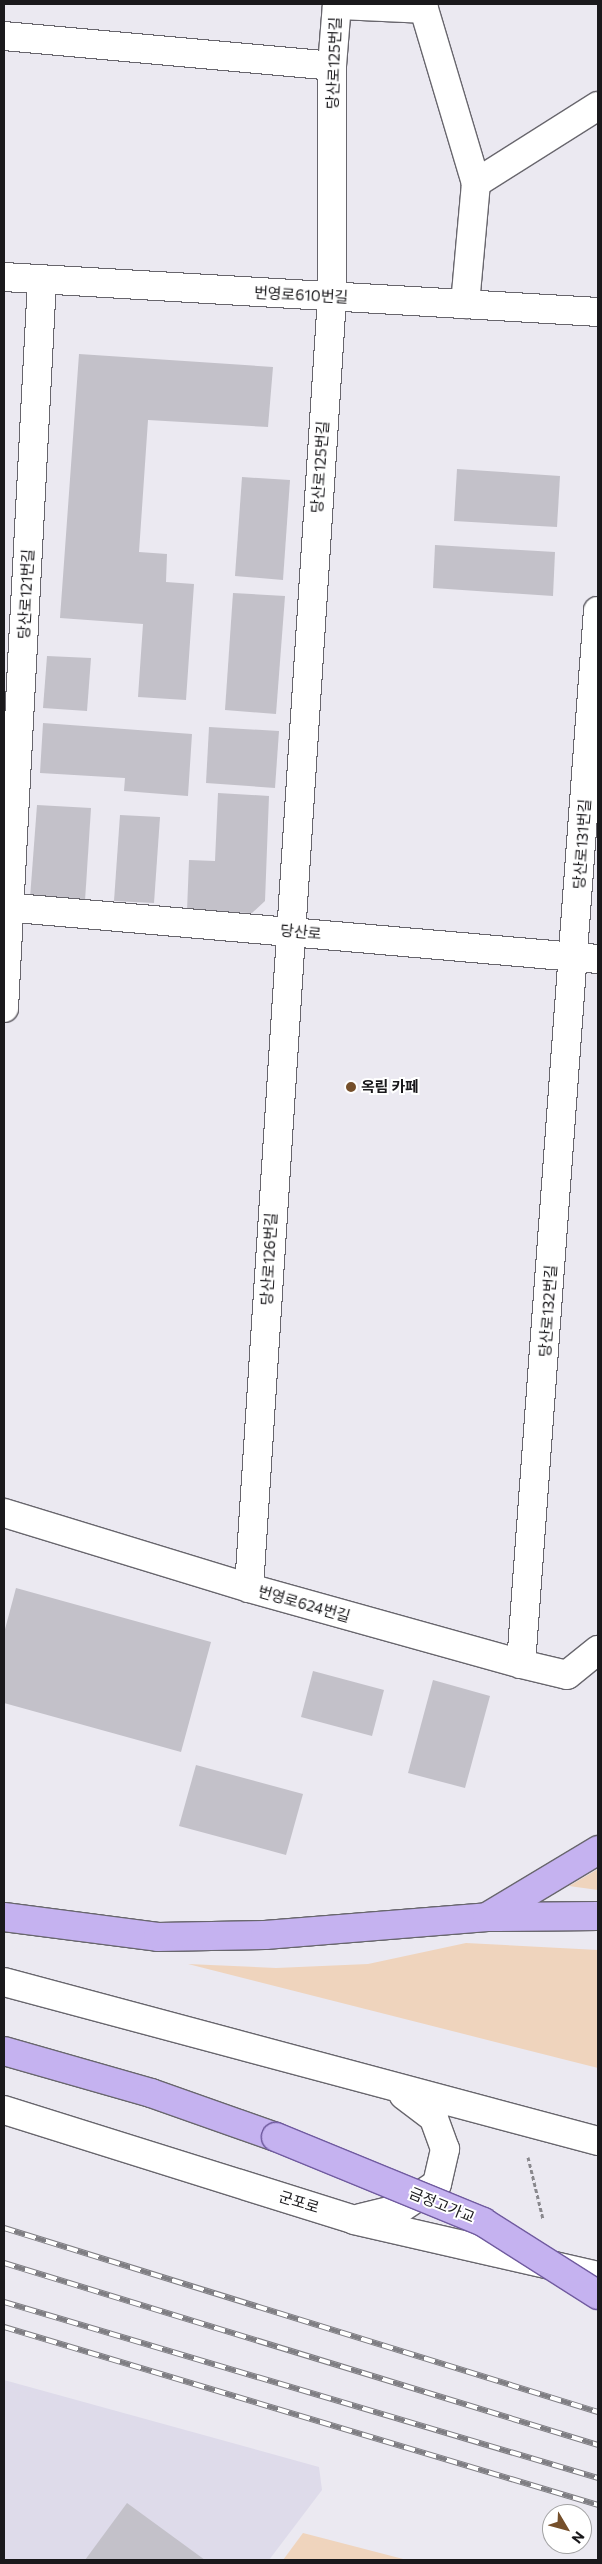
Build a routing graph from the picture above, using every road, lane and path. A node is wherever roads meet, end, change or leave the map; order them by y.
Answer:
1 (337, 4) edge
2 (4, 36) edge
3 (332, 66) junction
4 (598, 106) edge
5 (476, 184) junction
6 (4, 277) edge
7 (42, 280) junction
8 (332, 296) junction
9 (465, 304) junction
10 (598, 312) edge
11 (598, 611) edge
12 (7, 908) edge
13 (289, 930) junction
14 (586, 958) edge
15 (4, 1008) edge
16 (4, 1513) edge
17 (250, 1588) junction
18 (598, 1650) edge
19 (521, 1664) junction
20 (598, 1850) edge
21 (598, 1916) edge
22 (4, 1917) edge
23 (488, 1917) junction
24 (4, 1982) edge
25 (4, 2051) edge
26 (394, 2088) junction
27 (4, 2110) edge
28 (519, 2118) junction
29 (598, 2141) edge
30 (354, 2220) junction
31 (554, 2266) junction
32 (598, 2276) edge
33 (598, 2295) edge

1 - 3 street, 당산로125번길
1 - 5 street
2 - 3 street
3 - 8 street, 당산로125번길
4 - 5 street
5 - 9 street
6 - 7 street, 번영로610번길
7 - 8 street, 번영로610번길
7 - 12 street, 당산로121번길
8 - 9 street, 번영로610번길
8 - 13 street, 당산로125번길
9 - 10 street, 번영로610번길
11 - 14 street, 당산로131번길
12 - 13 street, 당산로
12 - 15 street, 당산로121번길
13 - 14 street, 당산로
13 - 17 street, 당산로126번길
14 - 19 street, 당산로132번길
16 - 17 street, 번영로624번길
17 - 19 street, 번영로624번길
18 - 19 street, 번영로624번길
20 - 23 main road
21 - 23 main road
22 - 23 main road
24 - 26 street
25 - 33 main road, 금정고가교, bridge
26 - 28 street
26 - 30 street
27 - 30 street, 군포로
28 - 29 street
28 - 31 path
30 - 31 street, 군포로
31 - 32 street, 군포로

